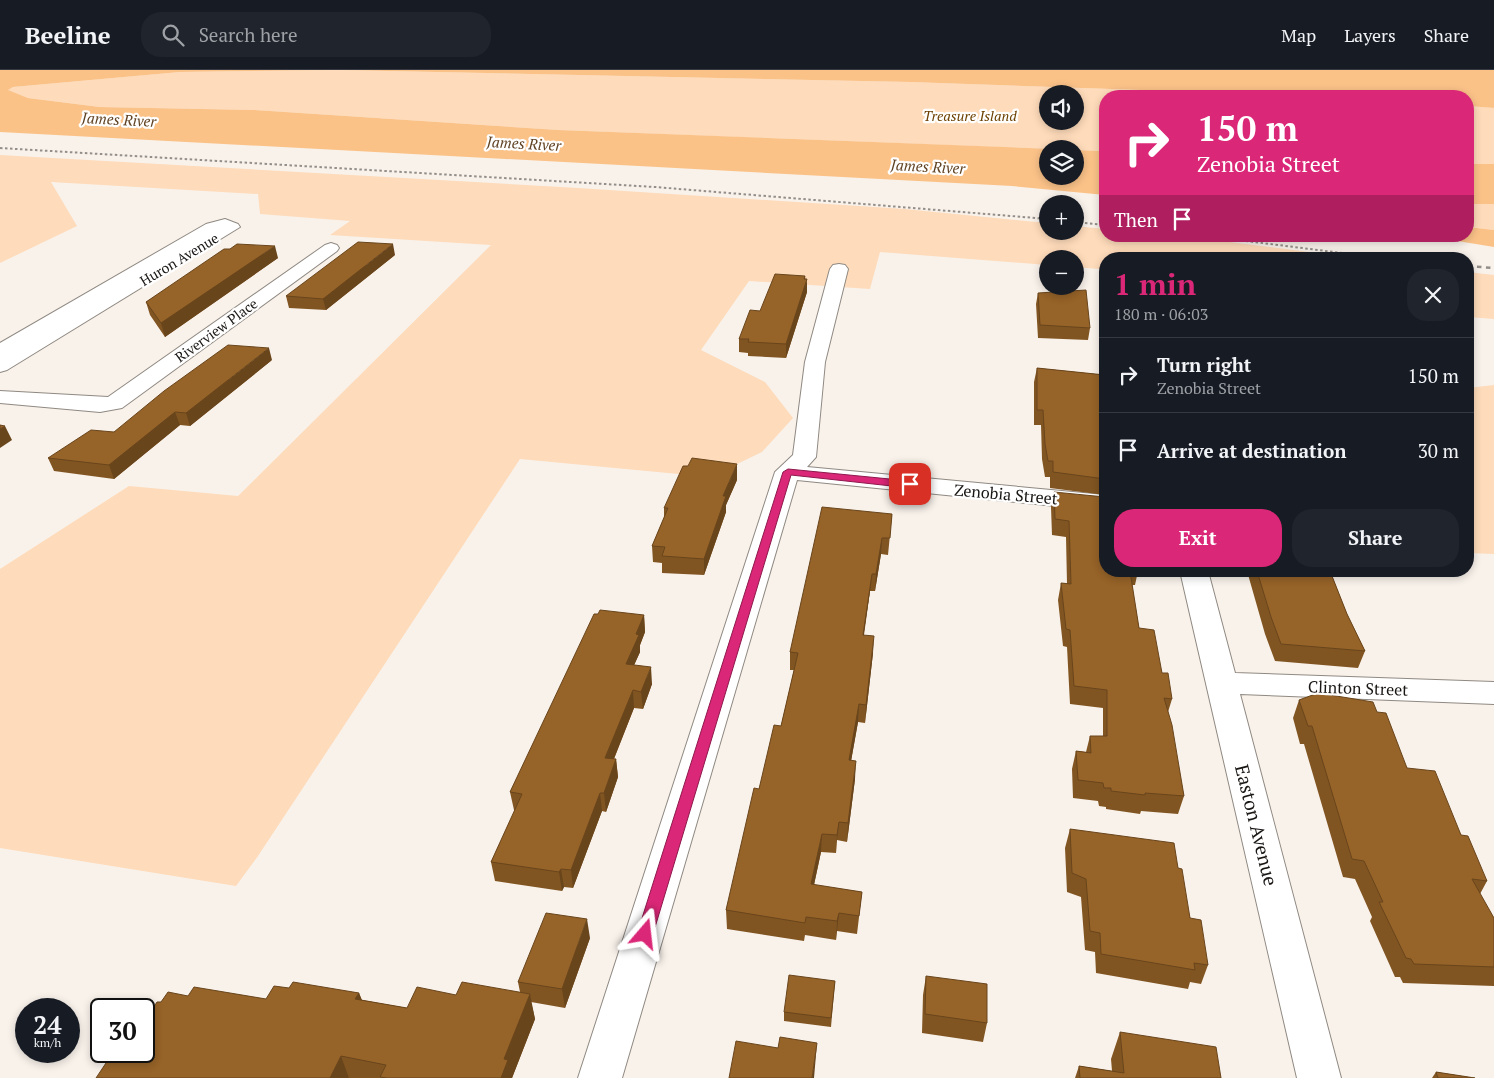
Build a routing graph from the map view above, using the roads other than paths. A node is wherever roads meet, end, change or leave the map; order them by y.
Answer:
1 (331, 248) dead end
2 (839, 269) dead end
3 (0, 351) edge
4 (0, 366) edge
5 (0, 397) edge
6 (788, 472) junction
7 (1099, 502) edge
8 (1196, 577) edge
9 (1222, 683) junction
10 (1494, 693) edge
11 (600, 1078) edge
12 (1318, 1078) edge

1 - 5 street, Riverview Place
2 - 6 street
3 - 4 street, Huron Avenue
6 - 7 street, Zenobia Street
6 - 11 street
8 - 9 street, Easton Avenue
9 - 10 street, Clinton Street
9 - 12 street, Easton Avenue

